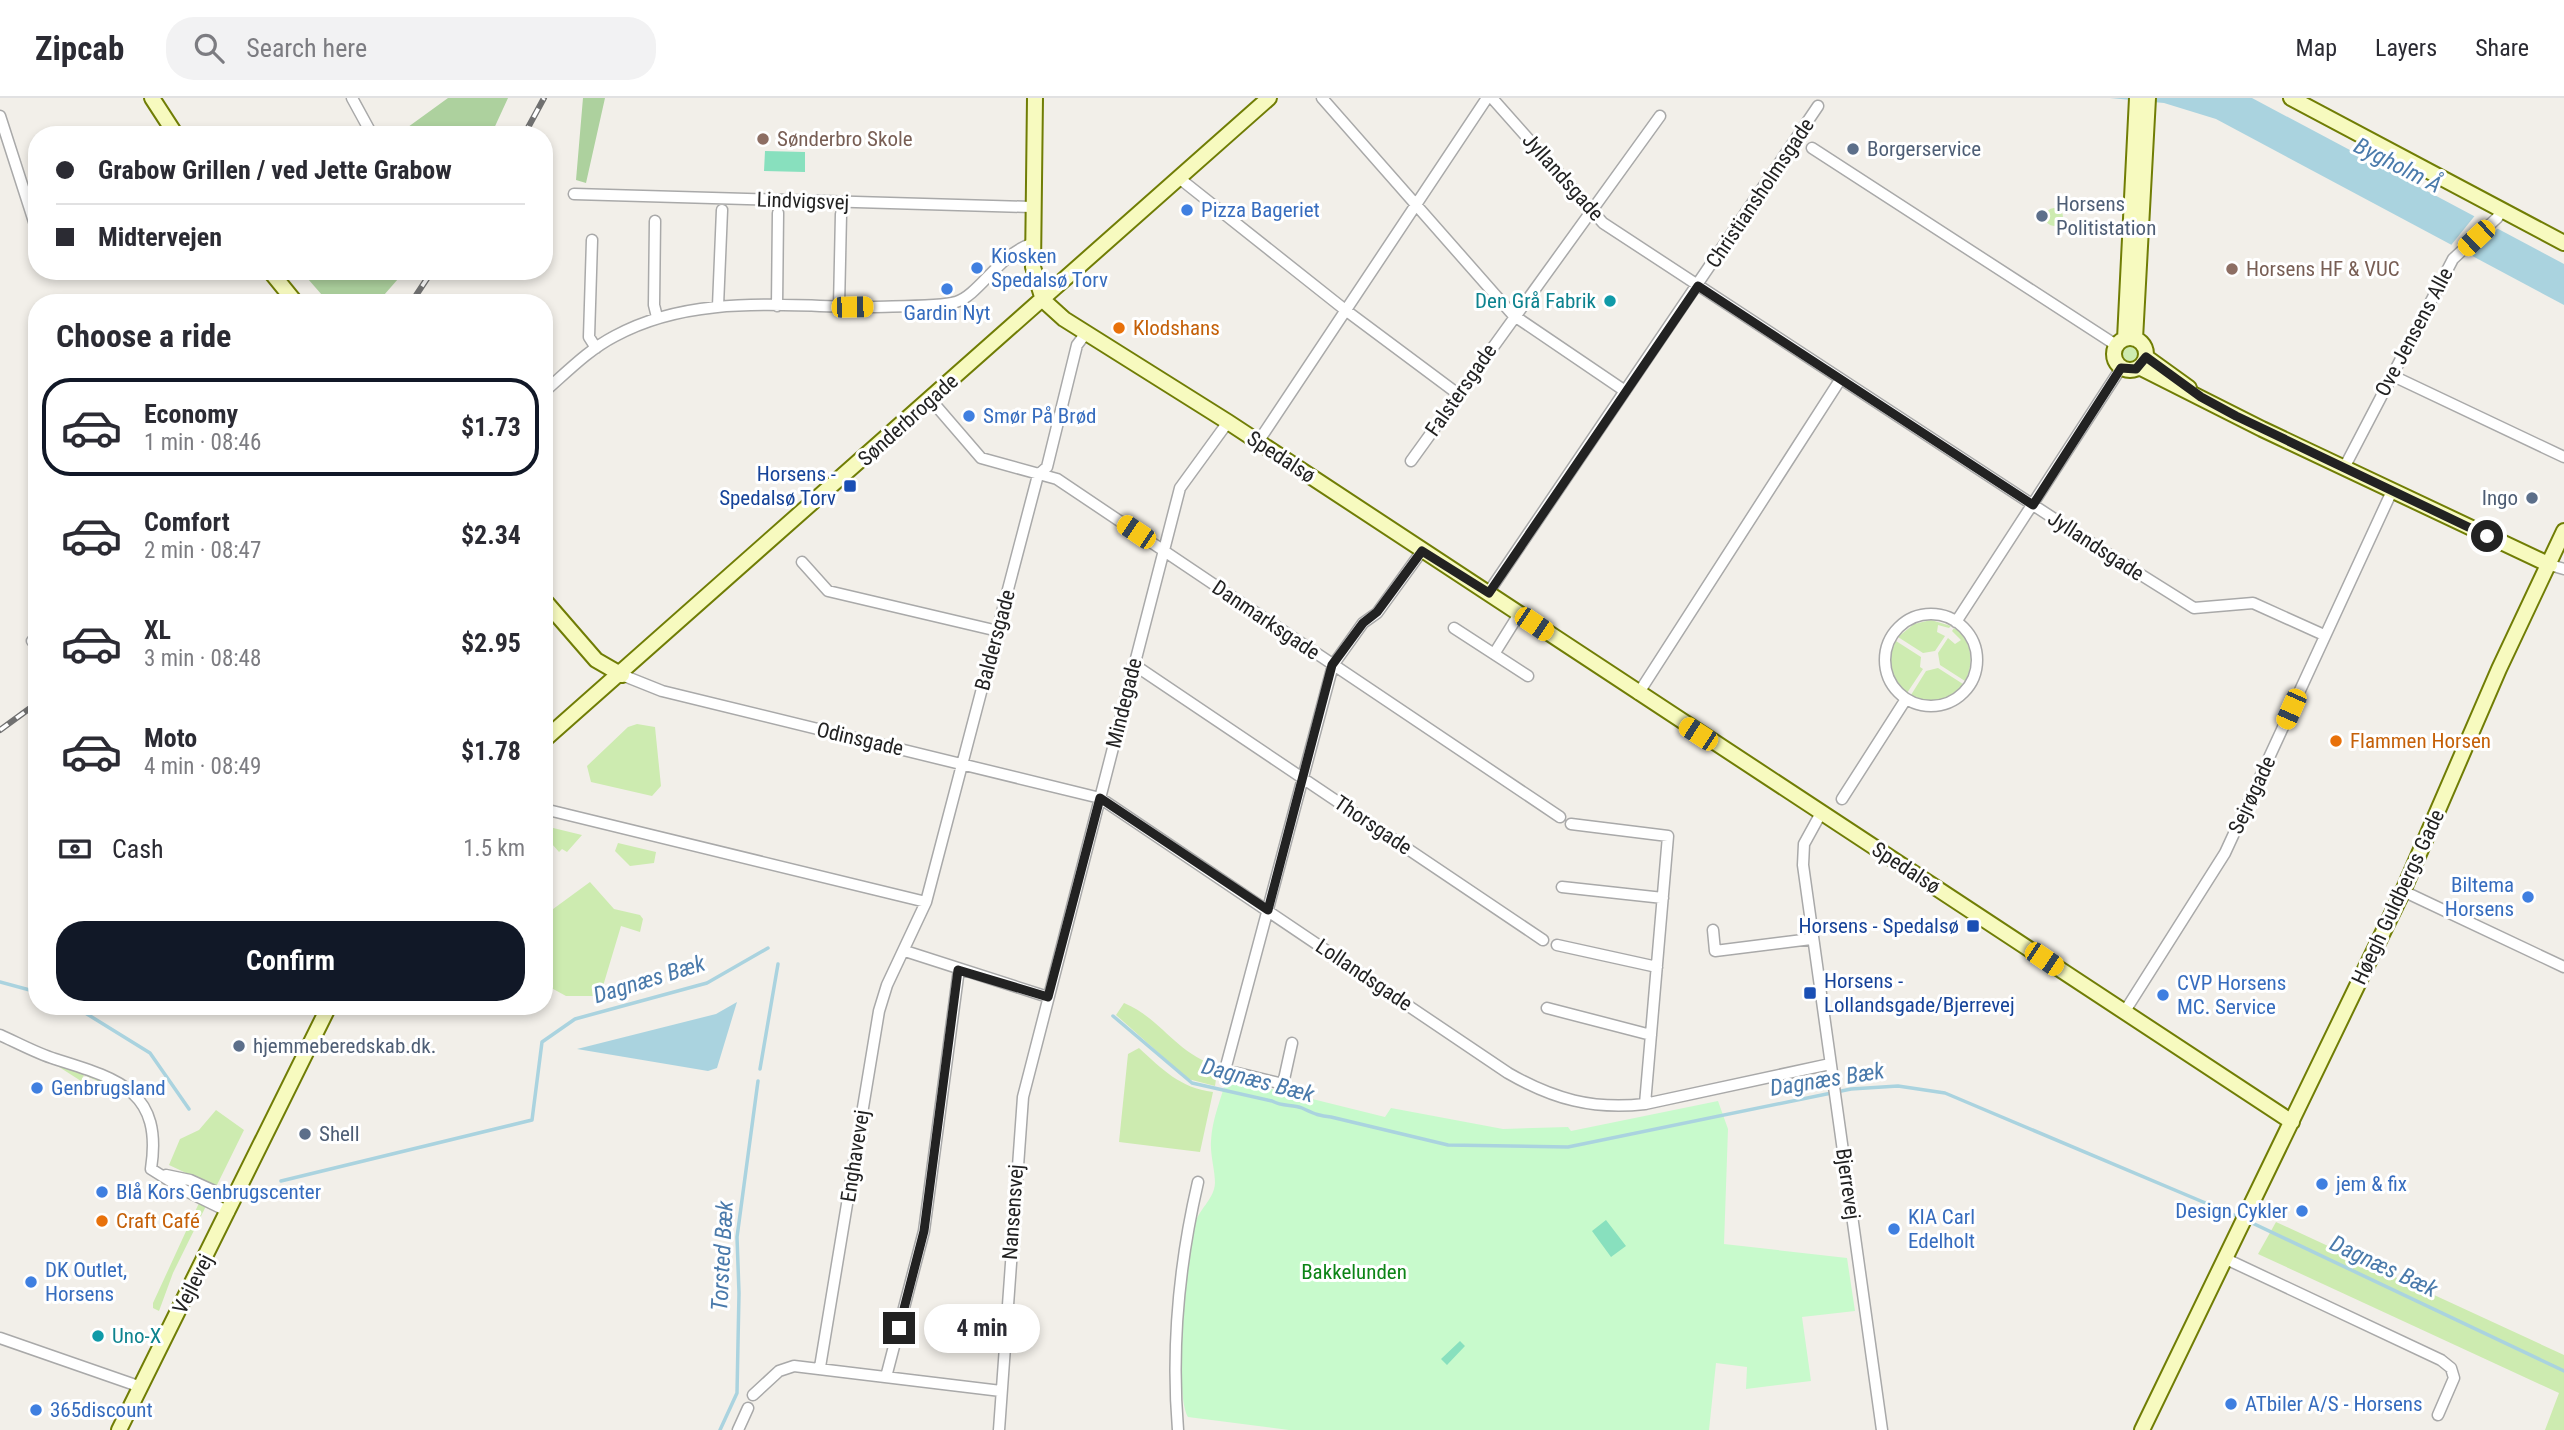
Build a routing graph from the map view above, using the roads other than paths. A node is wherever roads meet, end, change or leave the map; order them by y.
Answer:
1 (152, 98) edge
2 (352, 98) edge
3 (1035, 98) edge
4 (1269, 98) edge
5 (1322, 98) edge
6 (1489, 98) edge
7 (2291, 98) edge
8 (2142, 101) edge
9 (1818, 106) dead end
10 (0, 116) edge
11 (1660, 116) dead end
12 (170, 126) edge
13 (367, 126) edge
14 (1812, 148) dead end
15 (1179, 178) junction
16 (574, 194) dead end
17 (28, 203) edge
18 (1415, 203) junction
19 (1031, 207) junction
20 (722, 210) dead end
21 (1589, 211) junction
22 (778, 213) dead end
23 (841, 214) dead end
24 (2499, 215) junction
25 (655, 221) dead end
26 (592, 240) dead end
27 (2564, 243) edge
28 (1031, 244) junction
29 (277, 280) edge
30 (1698, 286) junction
31 (289, 294) edge
32 (1043, 300) junction
33 (718, 306) junction
34 (777, 306) junction
35 (839, 307) junction
36 (1344, 309) junction
37 (1513, 315) junction
38 (657, 317) junction
39 (1086, 333) junction
40 (2126, 341) junction
41 (596, 348) junction
42 (2143, 362) junction
43 (2121, 368) junction
44 (2391, 375) junction
45 (1840, 380) junction
46 (553, 384) edge
47 (1625, 391) junction
48 (1458, 394) junction
49 (931, 400) junction
50 (1228, 422) junction
51 (1258, 442) junction
52 (2564, 457) edge
53 (1411, 460) dead end
54 (2344, 468) junction
55 (1038, 475) junction
56 (2392, 491) junction
57 (2033, 505) junction
58 (2564, 531) edge
59 (1163, 550) junction
60 (1422, 551) junction
61 (802, 562) dead end
62 (2557, 567) edge
63 (1489, 593) junction
64 (553, 610) edge
65 (1519, 614) junction
66 (1956, 622) junction
67 (1454, 628) dead end
68 (998, 631) junction
69 (2324, 635) junction
70 (1494, 654) junction
71 (1133, 664) junction
72 (1332, 665) junction
73 (622, 675) junction
74 (1528, 676) dead end
75 (1638, 694) junction
76 (1906, 699) junction
77 (553, 732) edge
78 (962, 763) junction
79 (1302, 777) junction
80 (1100, 798) junction
81 (1842, 799) dead end
82 (553, 811) edge
83 (1821, 813) junction
84 (1560, 817) dead end
85 (1571, 824) dead end
86 (1562, 887) dead end
87 (2403, 891) junction
88 (1663, 898) junction
89 (926, 902) junction
90 (1268, 910) junction
91 (1713, 930) dead end
92 (1811, 939) junction
93 (1543, 940) dead end
94 (1557, 945) dead end
95 (905, 951) junction
96 (1657, 967) junction
97 (2564, 967) edge
98 (958, 970) junction
99 (1048, 997) junction
100 (1547, 1008) dead end
101 (2125, 1012) junction
102 (325, 1015) edge
103 (0, 1035) edge
104 (1651, 1035) junction
105 (1292, 1043) dead end
106 (1830, 1067) junction
107 (1645, 1104) junction
108 (2292, 1122) junction
109 (1198, 1182) dead end
110 (231, 1206) junction
111 (2224, 1258) junction
112 (0, 1338) edge
113 (820, 1367) junction
114 (886, 1377) junction
115 (141, 1387) junction
116 (1001, 1391) junction
117 (753, 1395) dead end
118 (748, 1408) dead end
119 (2438, 1415) dead end
120 (119, 1430) edge
121 (738, 1430) edge
122 (999, 1430) edge
123 (1178, 1430) edge
124 (1882, 1430) edge
125 (2142, 1430) edge

1 - 12 street
2 - 13 street
3 - 19 street
4 - 15 street, Sønderbrogade
5 - 18 street
6 - 18 street
6 - 21 street, Jyllandsgade
7 - 24 street
8 - 40 street
9 - 30 street, Christiansholmsgade
10 - 17 street
11 - 21 street, Falstersgade
14 - 40 street
15 - 32 street, Sønderbrogade
15 - 36 street
16 - 19 street, Lindvigsvej
18 - 36 street
18 - 37 street
19 - 28 street
20 - 33 street
21 - 30 street, Jyllandsgade
21 - 37 street, Falstersgade
22 - 34 street
23 - 35 street
24 - 27 street
24 - 44 street, Ove Jensens Alle
25 - 38 street
26 - 41 street
28 - 32 street
28 - 35 street
29 - 31 street
30 - 45 street, Jyllandsgade
30 - 47 street, Christiansholmsgade
32 - 39 street, Spedalsø
32 - 49 street, Sønderbrogade
33 - 34 street
33 - 38 street
34 - 35 street
36 - 48 street
36 - 51 street
37 - 47 street
37 - 48 street, Falstersgade
38 - 41 street
39 - 50 street, Spedalsø
39 - 55 street, Baldersgade
40 - 42 street
40 - 43 street
41 - 46 street
42 - 43 street
42 - 54 street
43 - 57 street
44 - 52 street
44 - 54 street, Ove Jensens Alle
45 - 57 street, Jyllandsgade
45 - 75 street
47 - 63 street, Christiansholmsgade
48 - 53 street, Falstersgade
49 - 55 street, Danmarksgade
49 - 73 street, Sønderbrogade
50 - 51 street, Spedalsø
50 - 59 street, Mindegade
51 - 60 street, Spedalsø
54 - 56 street
55 - 59 street, Danmarksgade
55 - 68 street, Baldersgade
56 - 62 street
56 - 69 street, Sejrøgade
57 - 66 street
57 - 69 street, Jyllandsgade
58 - 62 street, Høegh Guldbergs Gade
59 - 71 street, Mindegade
59 - 72 street, Danmarksgade
60 - 63 street, Spedalsø
60 - 72 street
61 - 68 street
62 - 87 street, Høegh Guldbergs Gade
63 - 65 street, Spedalsø
64 - 73 street
65 - 70 street
65 - 75 street, Spedalsø
66 - 76 street
66 - 76 street
67 - 70 street
68 - 78 street, Baldersgade
69 - 101 street, Sejrøgade
70 - 74 street
71 - 79 street, Thorsgade
71 - 80 street, Mindegade
72 - 79 street
72 - 84 street, Danmarksgade
73 - 77 street, Sønderbrogade
73 - 78 street, Odinsgade
75 - 83 street, Spedalsø
76 - 81 street
78 - 80 street, Odinsgade
78 - 89 street, Baldersgade
79 - 90 street
79 - 93 street, Thorsgade
80 - 90 street, Lollandsgade
80 - 99 street, Mindegade
82 - 89 street
83 - 92 street, Bjerrevej
83 - 101 street, Spedalsø
85 - 88 street
86 - 88 street
87 - 97 street
87 - 108 street, Høegh Guldbergs Gade
88 - 96 street
89 - 95 street, Baldersgade
90 - 105 street
90 - 107 street, Lollandsgade
91 - 92 street
92 - 106 street, Bjerrevej
94 - 96 street
95 - 98 street
95 - 113 street, Enghavevej
96 - 104 street
98 - 99 street
98 - 114 street
99 - 116 street, Nansensvej
100 - 104 street
101 - 108 street, Spedalsø
102 - 110 street, Vejlevej
103 - 110 street
104 - 107 street
106 - 107 street, Lollandsgade
106 - 124 street, Bjerrevej
108 - 111 street, Høegh Guldbergs Gade
109 - 123 street
110 - 115 street, Vejlevej
111 - 119 street
111 - 125 street, Høegh Guldbergs Gade
112 - 115 street
113 - 114 street
113 - 117 street
114 - 116 street
115 - 120 street, Vejlevej
116 - 122 street, Nansensvej
118 - 121 street

